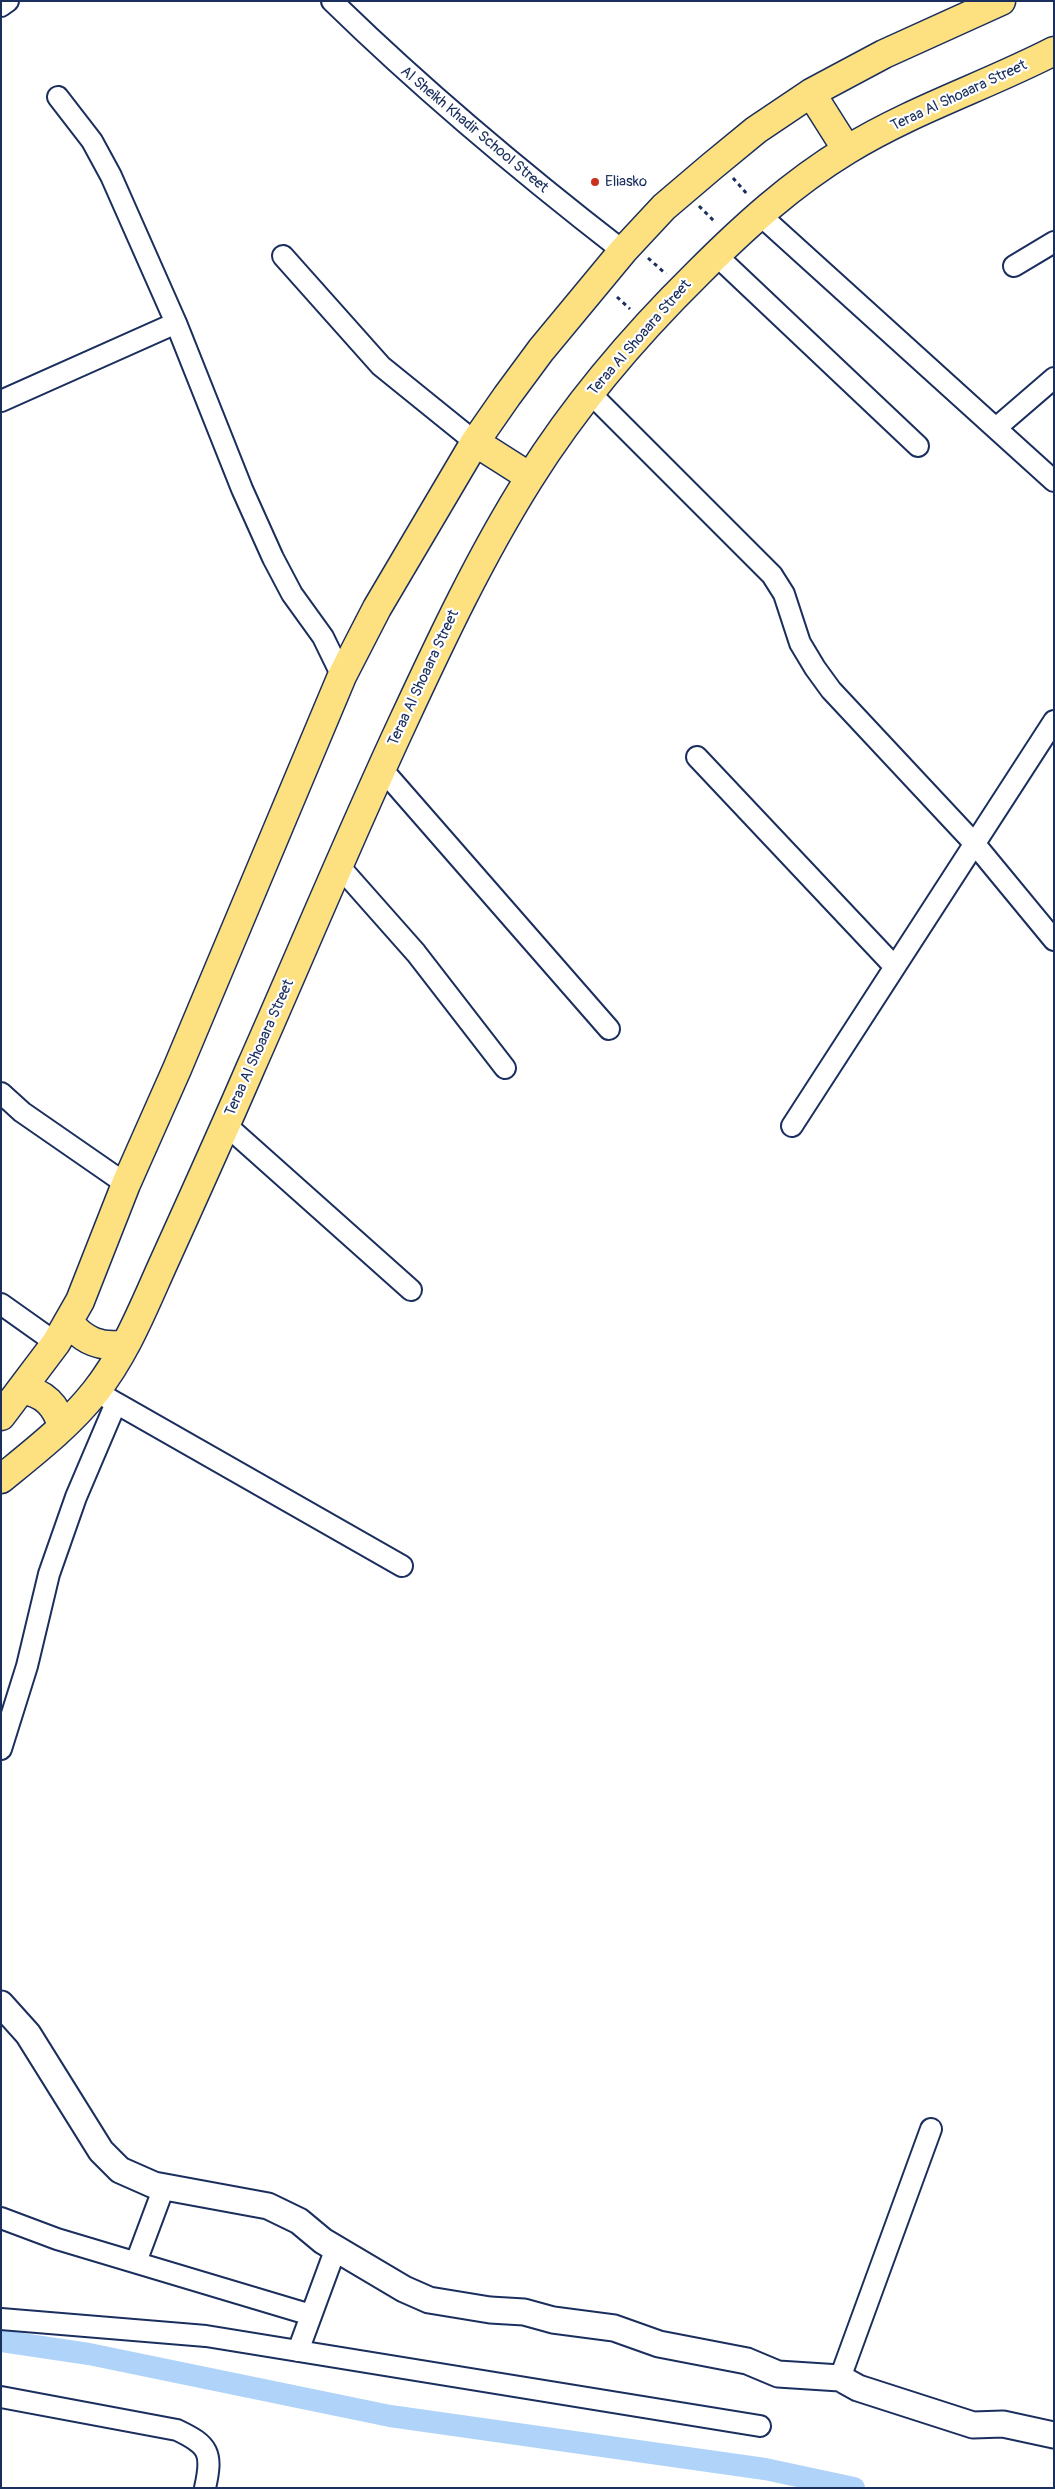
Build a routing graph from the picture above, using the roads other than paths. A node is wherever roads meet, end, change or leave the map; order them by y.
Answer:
1 (8, 1) edge
2 (332, 1) edge
3 (1001, 1) edge
4 (1, 6) edge
5 (1054, 51) edge
6 (811, 93) junction
7 (58, 97) dead end
8 (847, 150) junction
9 (761, 212) junction
10 (1054, 242) edge
11 (627, 247) junction
12 (724, 247) junction
13 (283, 256) dead end
14 (1014, 266) dead end
15 (176, 323) junction
16 (1054, 378) edge
17 (590, 393) junction
18 (1, 401) edge
19 (996, 428) junction
20 (475, 442) junction
21 (918, 446) dead end
22 (530, 477) junction
23 (1054, 481) edge
24 (342, 676) junction
25 (1054, 721) edge
26 (697, 757) dead end
27 (381, 768) junction
28 (974, 842) junction
29 (339, 866) junction
30 (1054, 940) edge
31 (894, 966) junction
32 (609, 1029) dead end
33 (505, 1068) dead end
34 (1, 1093) edge
35 (226, 1125) junction
36 (792, 1126) dead end
37 (126, 1184) junction
38 (411, 1290) dead end
39 (1, 1304) edge
40 (62, 1333) junction
41 (126, 1344) junction
42 (22, 1390) junction
43 (106, 1397) junction
44 (1, 1416) edge
45 (62, 1427) junction
46 (1, 1479) edge
47 (402, 1566) dead end
48 (1, 1749) edge
49 (1, 2004) edge
50 (931, 2129) dead end
51 (164, 2187) junction
52 (1, 2218) edge
53 (336, 2248) junction
54 (136, 2262) junction
55 (311, 2314) junction
56 (1, 2319) edge
57 (298, 2351) junction
58 (840, 2378) junction
59 (1, 2397) edge
60 (760, 2426) dead end
61 (1054, 2435) edge
62 (205, 2488) edge

1 - 4 street
2 - 11 street, Al Sheikh Khadir School Street
3 - 6 highway
5 - 8 highway, Teraa Al Shoaara Street
6 - 8 highway
6 - 11 highway
7 - 15 street
8 - 9 highway, Teraa Al Shoaara Street
9 - 12 highway, Teraa Al Shoaara Street
9 - 19 street
10 - 14 street
11 - 20 highway
12 - 17 highway, Teraa Al Shoaara Street
12 - 21 street
13 - 20 street
15 - 18 street
15 - 24 street
16 - 19 street
17 - 22 highway, Teraa Al Shoaara Street
17 - 28 street
19 - 23 street
20 - 22 highway
20 - 24 highway
22 - 27 highway, Teraa Al Shoaara Street
24 - 37 highway
25 - 28 street
26 - 31 street
27 - 29 highway, Teraa Al Shoaara Street
27 - 32 street
28 - 30 street
28 - 31 street
29 - 33 street
29 - 35 highway, Teraa Al Shoaara Street
31 - 36 street
34 - 37 street
35 - 38 street
35 - 41 highway, Teraa Al Shoaara Street
37 - 40 highway
39 - 40 street
40 - 41 highway
40 - 42 highway
41 - 43 highway, Teraa Al Shoaara Street
42 - 44 highway
42 - 45 highway
43 - 45 highway, Teraa Al Shoaara Street
43 - 47 street
43 - 48 street
45 - 46 highway, Teraa Al Shoaara Street
49 - 51 street
50 - 58 street
51 - 53 street
51 - 54 street
52 - 54 street
53 - 55 street
53 - 58 street
54 - 55 street
55 - 57 street
56 - 57 street
57 - 60 street
58 - 61 street
59 - 62 street

